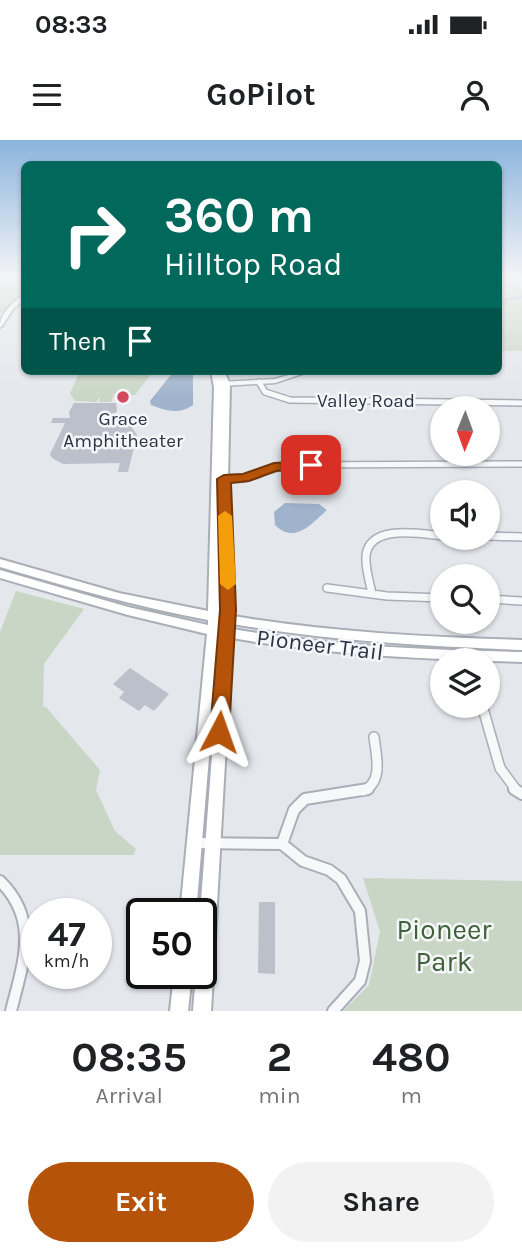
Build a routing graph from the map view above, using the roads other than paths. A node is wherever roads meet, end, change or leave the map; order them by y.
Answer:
1 (216, 375) edge
2 (221, 375) edge
3 (298, 375) edge
4 (259, 382) junction
5 (222, 384) junction
6 (522, 403) edge
7 (522, 464) edge
8 (220, 479) junction
9 (430, 535) edge
10 (500, 536) edge
11 (522, 537) edge
12 (0, 563) edge
13 (0, 574) edge
14 (327, 588) dead end
15 (372, 594) junction
16 (430, 597) edge
17 (500, 600) edge
18 (522, 601) edge
19 (221, 625) junction
20 (464, 643) junction
21 (522, 645) edge
22 (465, 648) edge
23 (430, 656) edge
24 (500, 657) edge
25 (522, 657) edge
26 (486, 718) edge
27 (374, 737) dead end
28 (514, 793) edge
29 (195, 844) junction
30 (214, 844) junction
31 (282, 844) junction
32 (0, 881) edge
33 (190, 898) edge
34 (181, 989) edge
35 (11, 1011) edge
36 (179, 1011) edge
37 (202, 1011) edge
38 (333, 1011) edge

1 - 5 main road
2 - 5 main road
3 - 4 street
4 - 5 street
4 - 6 street, Valley Road
5 - 8 main road
7 - 8 street
8 - 19 main road
9 - 15 street
10 - 11 street
12 - 19 main road, Pioneer Trail
13 - 19 main road, Pioneer Trail
14 - 15 street
15 - 16 street
17 - 18 street
19 - 20 main road, Pioneer Trail
19 - 23 main road, Pioneer Trail
19 - 29 main road
19 - 30 main road
20 - 21 main road, Pioneer Trail
20 - 22 street
24 - 25 main road, Pioneer Trail
26 - 28 street
27 - 31 street
29 - 30 street
29 - 33 main road
30 - 31 street
30 - 37 main road
31 - 38 street
32 - 35 street
34 - 36 main road

